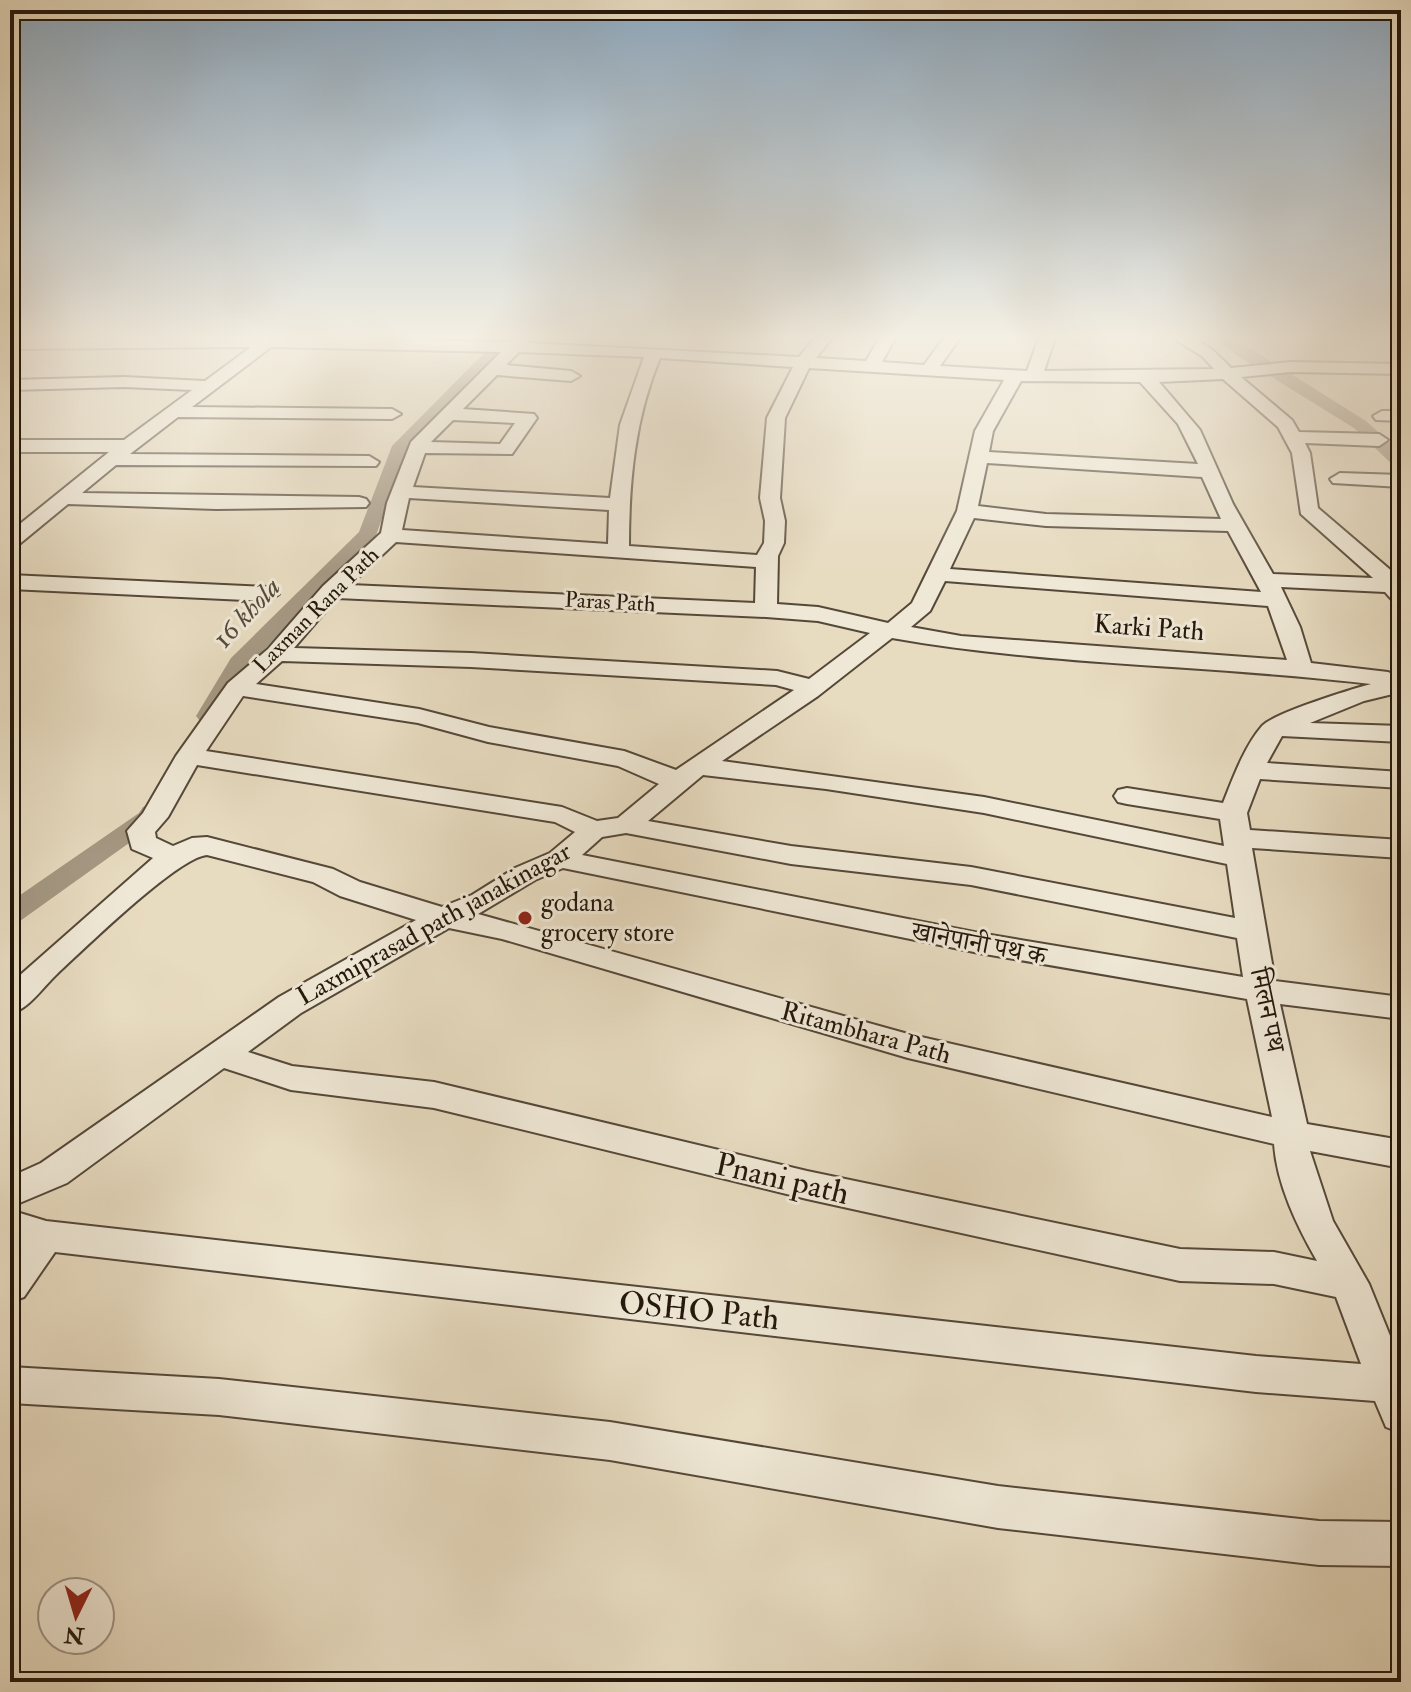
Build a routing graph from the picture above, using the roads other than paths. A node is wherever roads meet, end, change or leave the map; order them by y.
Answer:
1 (172, 414) edge
2 (388, 414) edge
3 (392, 414) dead end
4 (447, 414) joint
5 (632, 414) edge
6 (778, 414) edge
7 (996, 414) edge
8 (1178, 414) edge
9 (1274, 414) edge
10 (1295, 437) junction
11 (1379, 440) dead end
12 (221, 442) dead end
13 (134, 444) junction
14 (10, 446) edge
15 (418, 447) junction
16 (979, 457) junction
17 (111, 459) junction
18 (369, 462) dead end
19 (1209, 472) junction
20 (1340, 479) dead end
21 (1391, 481) edge
22 (401, 492) junction
23 (64, 498) junction
24 (359, 503) dead end
25 (618, 505) junction
26 (967, 511) junction
27 (1234, 525) junction
28 (391, 535) junction
29 (10, 542) edge
30 (618, 551) junction
31 (769, 562) junction
32 (935, 574) junction
33 (10, 582) edge
34 (1272, 590) junction
35 (1398, 590) edge
36 (331, 591) junction
37 (268, 594) dead end
38 (766, 610) junction
39 (891, 630) junction
40 (276, 654) junction
41 (1301, 669) junction
42 (1401, 683) edge
43 (237, 688) junction
44 (813, 688) junction
45 (1273, 729) junction
46 (1401, 734) edge
47 (189, 756) junction
48 (697, 766) junction
49 (1250, 770) junction
50 (1401, 780) edge
51 (675, 786) junction
52 (1127, 796) dead end
53 (626, 825) junction
54 (594, 830) junction
55 (1236, 836) junction
56 (1401, 849) edge
57 (175, 857) junction
58 (560, 859) junction
59 (447, 916) junction
60 (1252, 931) junction
61 (1261, 992) junction
62 (10, 1003) edge
63 (1401, 1008) edge
64 (218, 1054) junction
65 (1289, 1134) junction
66 (1401, 1154) edge
67 (10, 1193) edge
68 (28, 1230) edge
69 (1350, 1284) junction
70 (10, 1286) edge
71 (10, 1385) edge
72 (1396, 1399) edge
73 (1401, 1544) edge

1 - 13 street
2 - 3 street
4 - 15 street, Laxman Rana Path
4 - 15 street
5 - 25 street
6 - 31 street
7 - 16 street, Laxmiprasad path janakinagar
8 - 19 street
9 - 10 street
10 - 11 street
10 - 35 street
12 - 13 street
13 - 14 street
13 - 17 street
15 - 22 street, Laxman Rana Path
16 - 19 street
16 - 26 street, Laxmiprasad path janakinagar
17 - 18 street
17 - 23 street
19 - 27 street
20 - 21 street
22 - 25 street
22 - 28 street, Laxman Rana Path
23 - 24 street
23 - 29 street
25 - 30 street
26 - 27 street
26 - 32 street, Laxmiprasad path janakinagar
27 - 34 street
28 - 30 street
28 - 36 street, Laxman Rana Path
30 - 31 street
31 - 38 street
32 - 34 street
32 - 39 street, Laxmiprasad path janakinagar
33 - 37 street
34 - 35 street
34 - 41 street
36 - 38 street, Paras Path
36 - 40 street, Laxman Rana Path
38 - 39 street, Paras Path
39 - 41 street, Karki Path
39 - 44 street, Laxmiprasad path janakinagar
40 - 43 street, Laxman Rana Path
40 - 44 street
41 - 42 street, Karki Path
42 - 45 street
43 - 47 street, Laxman Rana Path
43 - 51 street
44 - 48 street, Laxmiprasad path janakinagar
45 - 46 street
45 - 49 street
47 - 54 street
47 - 57 street, Laxman Rana Path
48 - 51 street, Laxmiprasad path janakinagar
48 - 55 street
49 - 50 street
49 - 55 street
51 - 53 street, Laxmiprasad path janakinagar
52 - 55 street
53 - 54 street, Laxmiprasad path janakinagar
53 - 60 street
54 - 58 street, Laxmiprasad path janakinagar
55 - 56 street
55 - 60 street, मिलन पथ
57 - 59 street, Ritambhara Path
57 - 62 street
58 - 59 street, Laxmiprasad path janakinagar
58 - 61 street, खानेपानी पथ क
59 - 64 street, Laxmiprasad path janakinagar
59 - 65 street, Ritambhara Path
60 - 61 street, मिलन पथ
61 - 63 street, खानेपानी पथ क
61 - 65 street, मिलन पथ
64 - 67 street, Laxmiprasad path janakinagar
64 - 69 street, Pnani path
65 - 66 street, Ritambhara Path
65 - 69 street, मिलन पथ
68 - 70 street
68 - 72 street, OSHO Path
69 - 72 street, मिलन पथ
71 - 73 street

